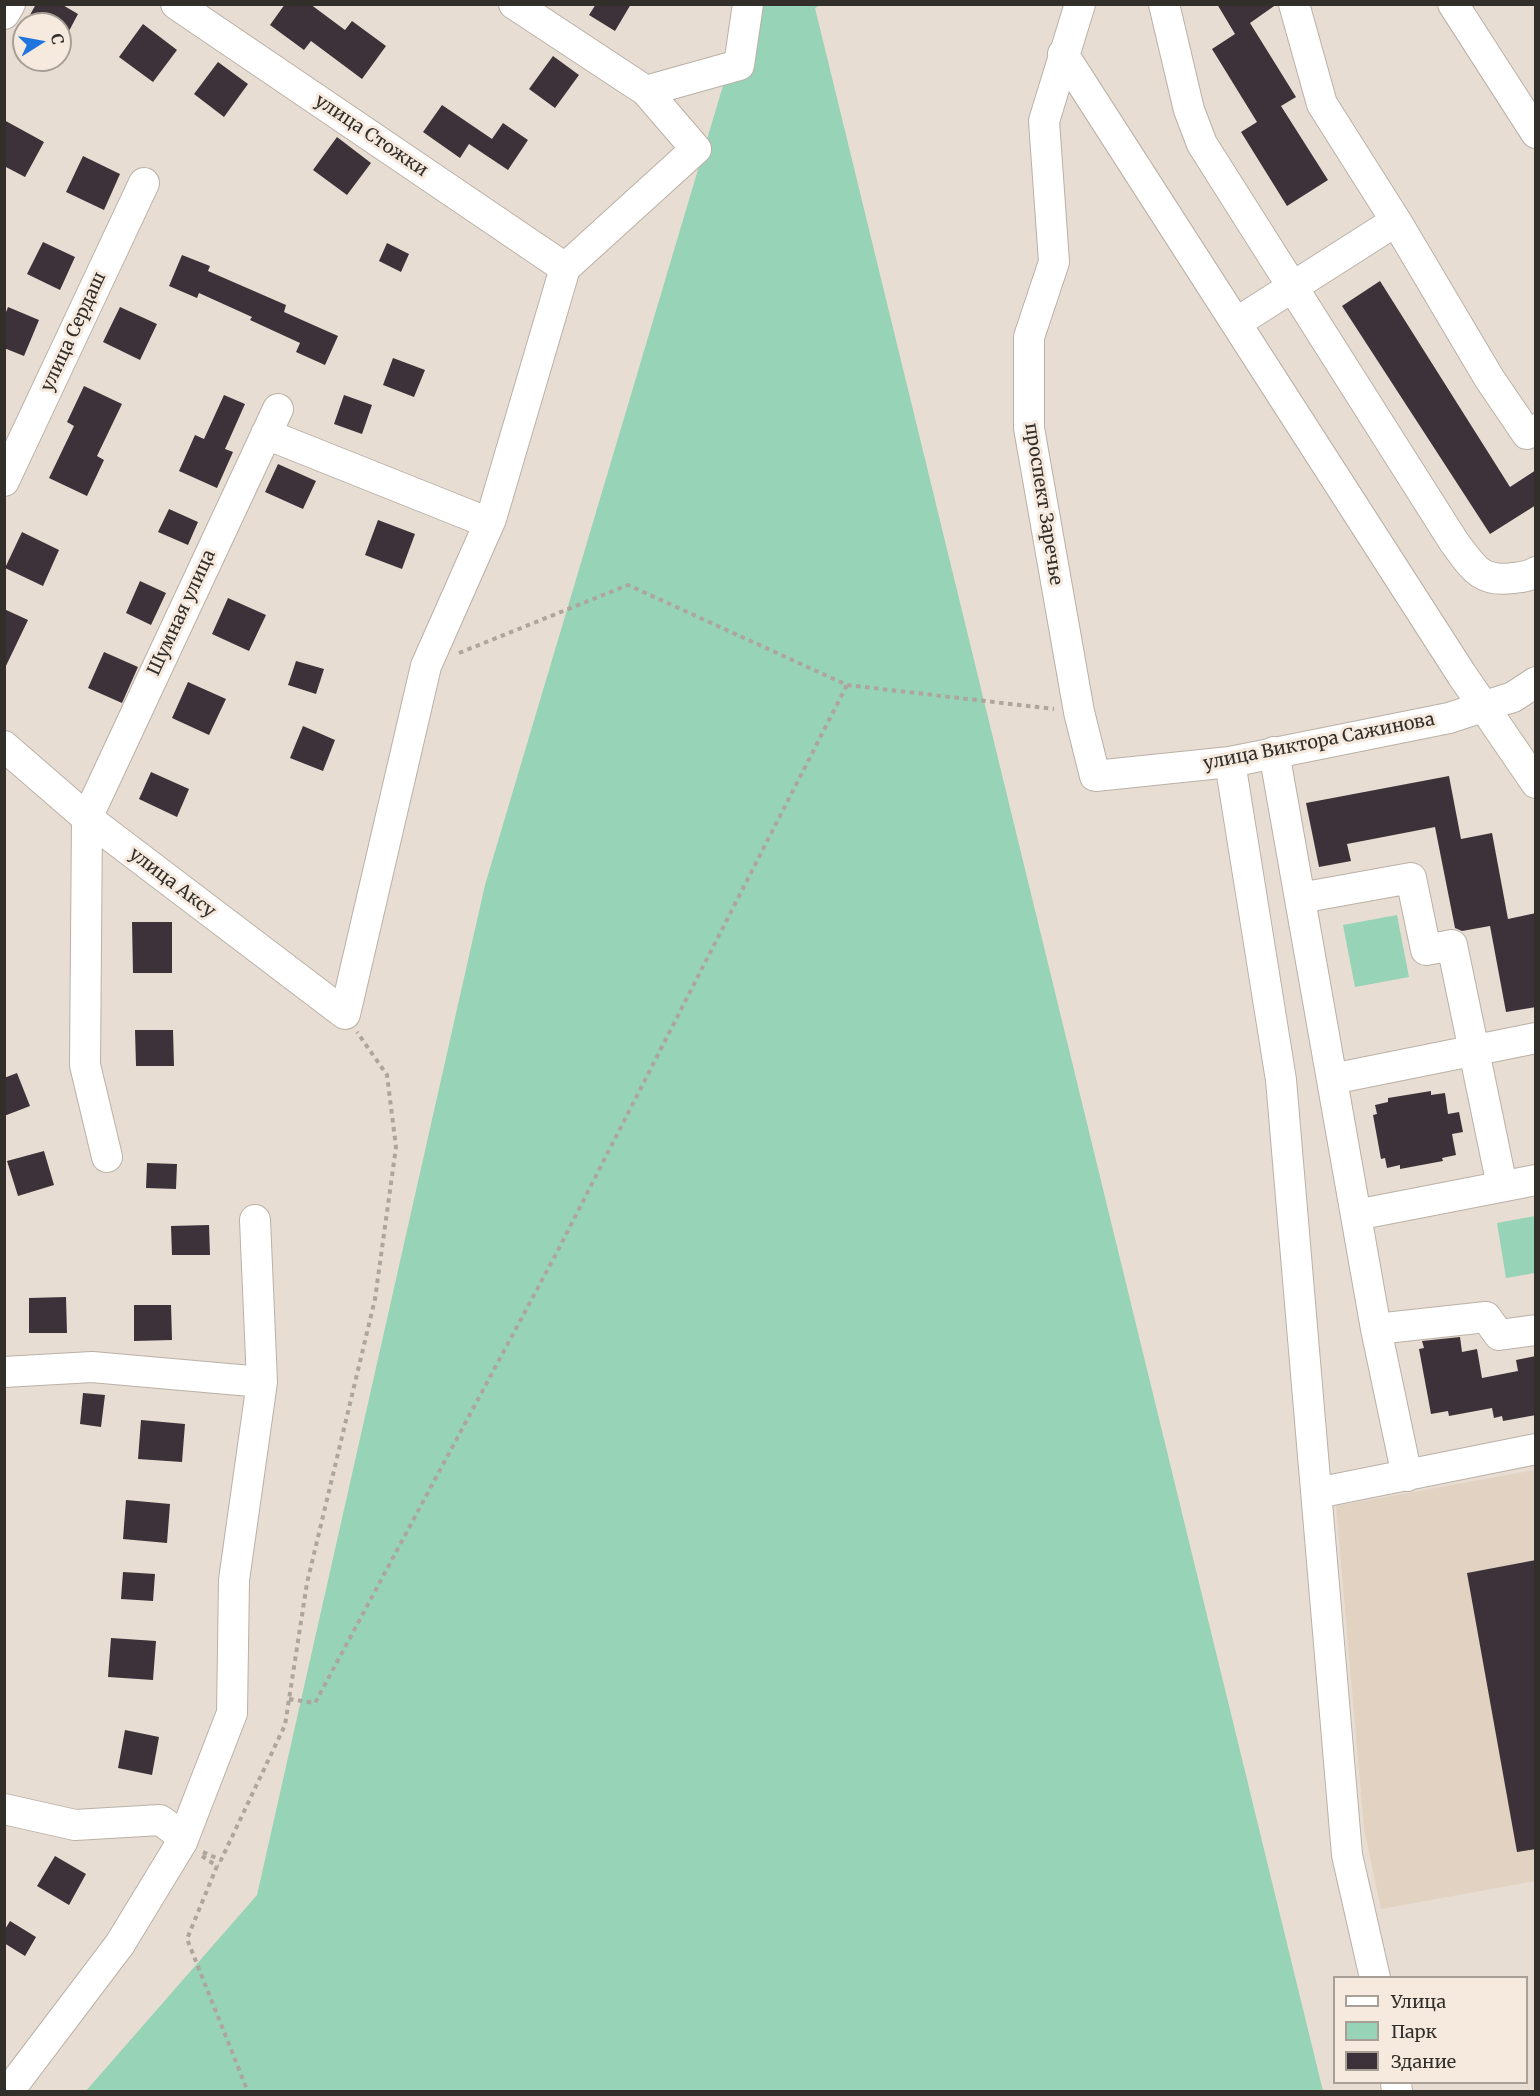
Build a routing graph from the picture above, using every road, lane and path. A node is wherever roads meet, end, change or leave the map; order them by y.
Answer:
1 (10, 4) edge
2 (176, 4) edge
3 (514, 4) edge
4 (748, 4) edge
5 (1080, 4) edge
6 (1164, 4) edge
7 (1294, 4) edge
8 (1453, 4) edge
9 (4, 14) edge
10 (1064, 54) junction
11 (646, 91) junction
12 (1532, 120) edge
13 (144, 183) dead end
14 (1396, 221) junction
15 (565, 268) junction
16 (1293, 289) junction
17 (1236, 323) junction
18 (1536, 429) edge
19 (4, 481) edge
20 (489, 523) junction
21 (1536, 572) edge
22 (426, 666) junction
23 (1536, 682) edge
24 (847, 685) junction
25 (1485, 707) junction
26 (1079, 712) junction
27 (4, 746) edge
28 (1274, 752) junction
29 (1230, 762) junction
30 (1095, 777) joint
31 (1536, 783) edge
32 (87, 818) junction
33 (1300, 897) junction
34 (345, 1014) junction
35 (1536, 1038) edge
36 (1473, 1050) junction
37 (1332, 1079) junction
38 (107, 1157) dead end
39 (1536, 1180) edge
40 (1502, 1186) junction
41 (1356, 1215) junction
42 (255, 1220) dead end
43 (1376, 1329) junction
44 (1536, 1330) edge
45 (4, 1372) edge
46 (262, 1382) junction
47 (1536, 1449) edge
48 (1407, 1476) junction
49 (1317, 1493) junction
50 (289, 1698) junction
51 (4, 1809) edge
52 (182, 1842) junction
53 (1375, 1976) edge
54 (8, 2091) edge
55 (248, 2091) edge

1 - 9 street
2 - 15 street, улица Стожки
3 - 11 street
4 - 11 street
5 - 10 street, проспект Заречье
6 - 16 street
7 - 14 street
8 - 12 street
10 - 17 street
10 - 26 street, проспект Заречье
11 - 15 street
13 - 19 street, улица Сердаш
14 - 16 street
14 - 18 street
15 - 20 street
16 - 17 street
16 - 21 street
17 - 25 street
20 - 22 street
20 - 32 street, Шумная улица
22 - 24 path
22 - 34 street
23 - 25 street, улица Виктора Сажинова
24 - 26 path
24 - 50 path
25 - 28 street, улица Виктора Сажинова
25 - 31 street
26 - 30 street, проспект Заречье
27 - 32 street, улица Аксу
28 - 29 street, улица Виктора Сажинова
28 - 33 street
29 - 30 street, улица Виктора Сажинова
29 - 49 street
32 - 34 street, улица Аксу
32 - 38 street
33 - 36 street
33 - 37 street
34 - 50 path
35 - 36 street
36 - 37 street
36 - 40 street
37 - 41 street
39 - 40 street
40 - 41 street
41 - 43 street
42 - 46 street
43 - 44 street
43 - 48 street
45 - 46 street
46 - 52 street
47 - 48 street
48 - 49 street
49 - 53 street
50 - 52 path
51 - 52 street
52 - 54 street
52 - 55 path

